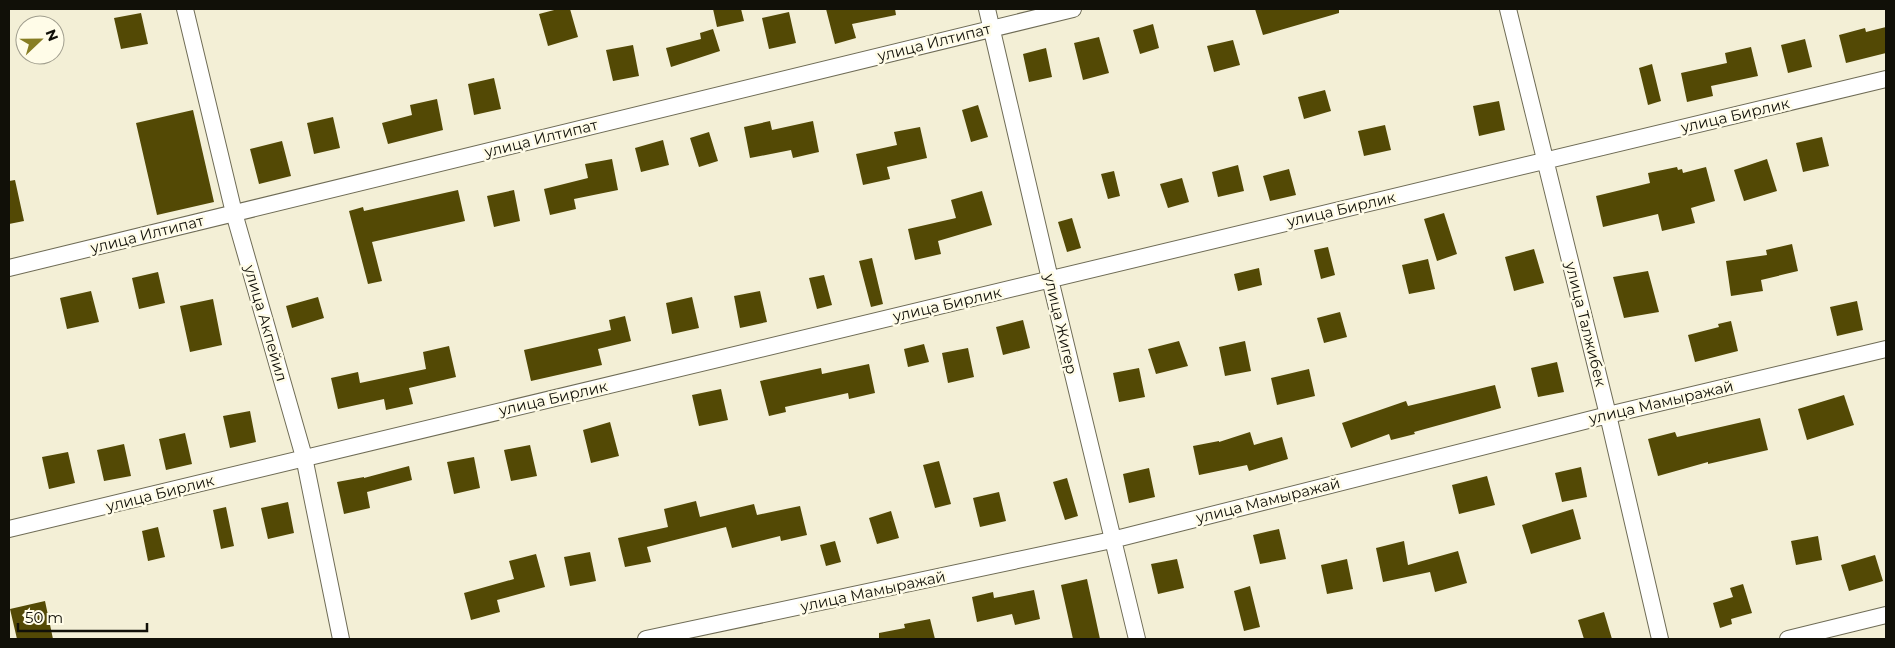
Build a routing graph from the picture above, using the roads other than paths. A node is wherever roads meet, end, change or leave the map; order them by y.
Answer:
1 (185, 9) edge
2 (988, 9) edge
3 (1073, 9) edge
4 (1508, 9) edge
5 (992, 28) junction
6 (1886, 79) edge
7 (1546, 160) junction
8 (234, 213) junction
9 (9, 268) edge
10 (1050, 279) junction
11 (1886, 349) edge
12 (1608, 415) junction
13 (304, 458) junction
14 (9, 529) edge
15 (1112, 540) junction
16 (1886, 615) edge
17 (341, 639) edge
18 (646, 639) edge
19 (1138, 639) edge
20 (1660, 639) edge
21 (1788, 639) edge

1 - 8 street, улица Акпейил
2 - 5 street, улица Жигер
3 - 5 street, улица Илтипат
4 - 7 street, улица Талжибек
5 - 8 street, улица Илтипат
5 - 10 street, улица Жигер
6 - 7 street, улица Бирлик
7 - 10 street, улица Бирлик
7 - 12 street, улица Талжибек
8 - 9 street, улица Илтипат
8 - 13 street, улица Акпейил
10 - 13 street, улица Бирлик
10 - 15 street, улица Жигер
11 - 12 street, улица Мамыражай
12 - 15 street, улица Мамыражай
12 - 20 street, улица Талжибек
13 - 14 street, улица Бирлик
13 - 17 street, улица Акпейил
15 - 18 street, улица Мамыражай
15 - 19 street, улица Жигер
16 - 21 street

